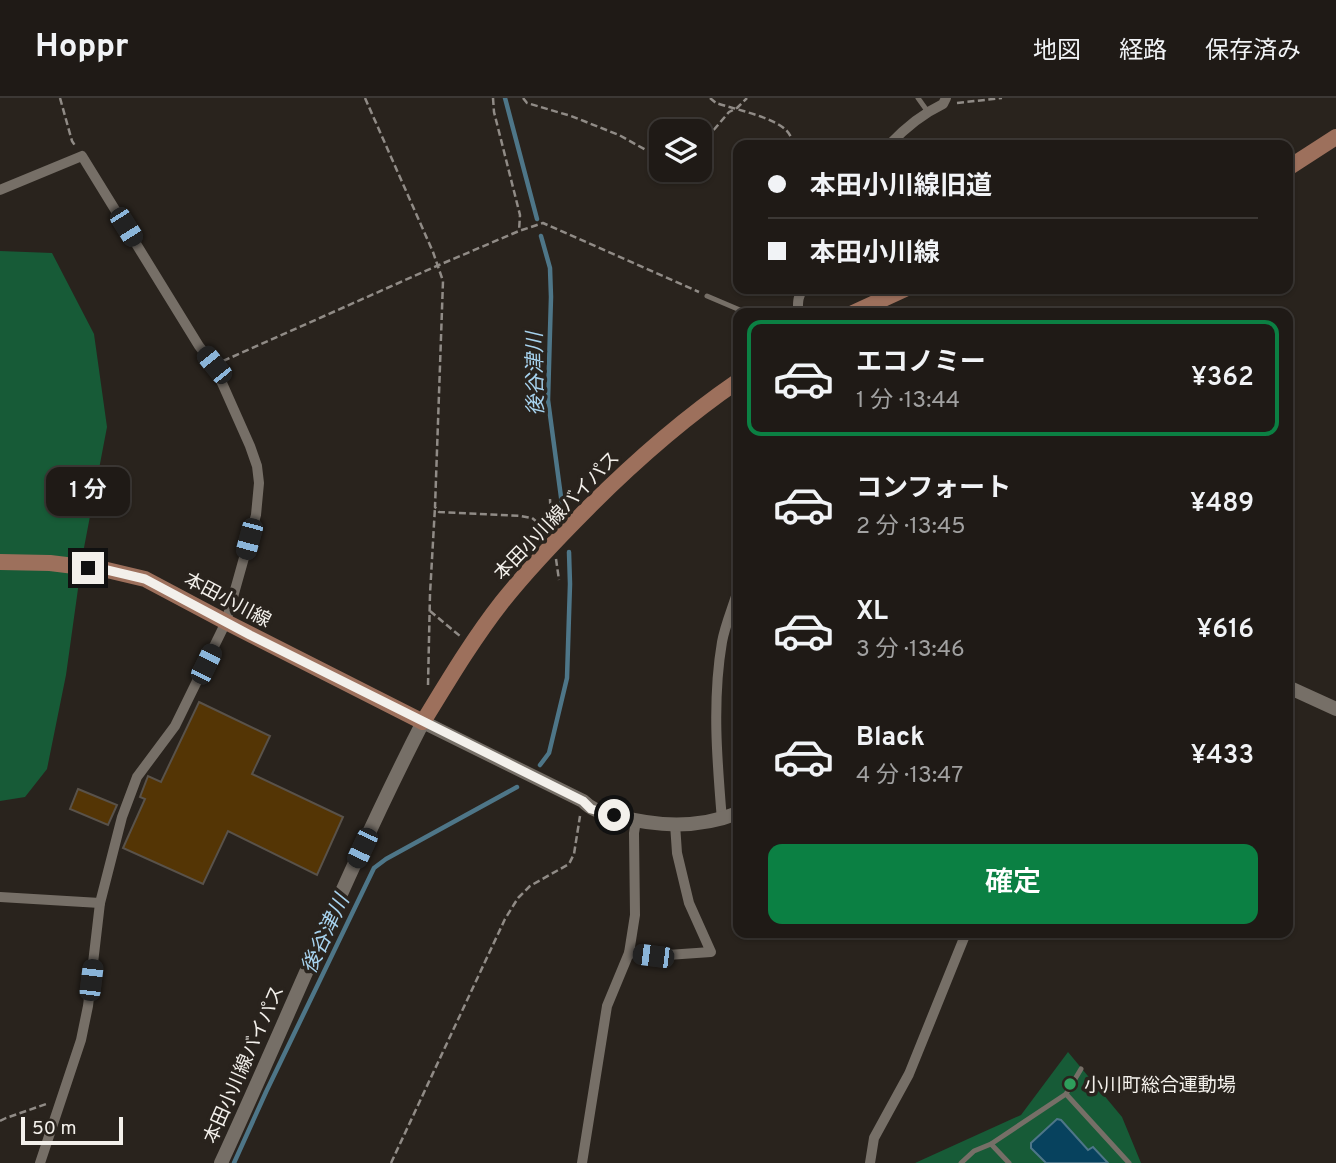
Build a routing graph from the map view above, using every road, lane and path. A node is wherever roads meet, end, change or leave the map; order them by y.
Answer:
1 (60, 98) edge
2 (365, 98) edge
3 (493, 98) edge
4 (523, 98) edge
5 (710, 98) edge
6 (747, 98) edge
7 (918, 98) edge
8 (1002, 98) edge
9 (944, 101) edge
10 (928, 112) junction
11 (712, 132) edge
12 (1336, 137) edge
13 (792, 140) edge
14 (894, 140) edge
15 (649, 152) edge
16 (82, 156) junction
17 (1293, 165) edge
18 (0, 190) edge
19 (519, 231) junction
20 (439, 265) junction
21 (894, 294) edge
22 (708, 296) joint
23 (736, 308) edge
24 (864, 308) edge
25 (214, 365) junction
26 (733, 384) edge
27 (551, 499) dead end
28 (435, 508) junction
29 (552, 536) junction
30 (0, 562) edge
31 (733, 606) edge
32 (430, 611) junction
33 (226, 622) junction
34 (460, 636) dead end
35 (428, 685) dead end
36 (1293, 689) edge
37 (1336, 709) edge
38 (423, 722) junction
39 (583, 801) junction
40 (733, 815) edge
41 (722, 820) junction
42 (636, 821) junction
43 (675, 824) junction
44 (0, 897) edge
45 (100, 903) junction
46 (964, 938) edge
47 (629, 953) junction
48 (1082, 1069) dead end
49 (1066, 1094) junction
50 (61, 1098) junction
51 (0, 1121) edge
52 (992, 1144) junction
53 (40, 1163) edge
54 (221, 1163) edge
55 (391, 1163) edge
56 (582, 1163) edge
57 (870, 1163) edge
58 (961, 1163) edge
59 (1009, 1163) edge
60 (1129, 1163) edge

1 - 16 path
2 - 20 path
3 - 19 path
4 - 15 path
5 - 13 path
6 - 11 path
7 - 10 lane
8 - 9 path
9 - 10 street
10 - 14 street
12 - 17 main road
16 - 18 street
16 - 25 street
19 - 20 path
19 - 22 path
20 - 25 path
20 - 28 path
21 - 24 main road
22 - 23 lane
25 - 33 street
26 - 29 main road, 本田小川線バイパス
27 - 29 path
28 - 29 path
28 - 32 path
29 - 38 main road, 本田小川線バイパス
30 - 33 main road, 本田小川線
31 - 41 street
32 - 34 path
32 - 35 path
33 - 38 main road, 本田小川線
33 - 45 street
36 - 37 street
38 - 39 street
38 - 54 street, 本田小川線バイパス
39 - 42 street
39 - 55 path
40 - 41 street
41 - 43 street
42 - 43 street
42 - 47 street
43 - 47 street
44 - 45 street
45 - 50 street
46 - 57 street
47 - 56 street
48 - 49 lane
49 - 52 lane
49 - 60 lane
50 - 51 path
50 - 53 street
52 - 58 lane
52 - 59 lane

